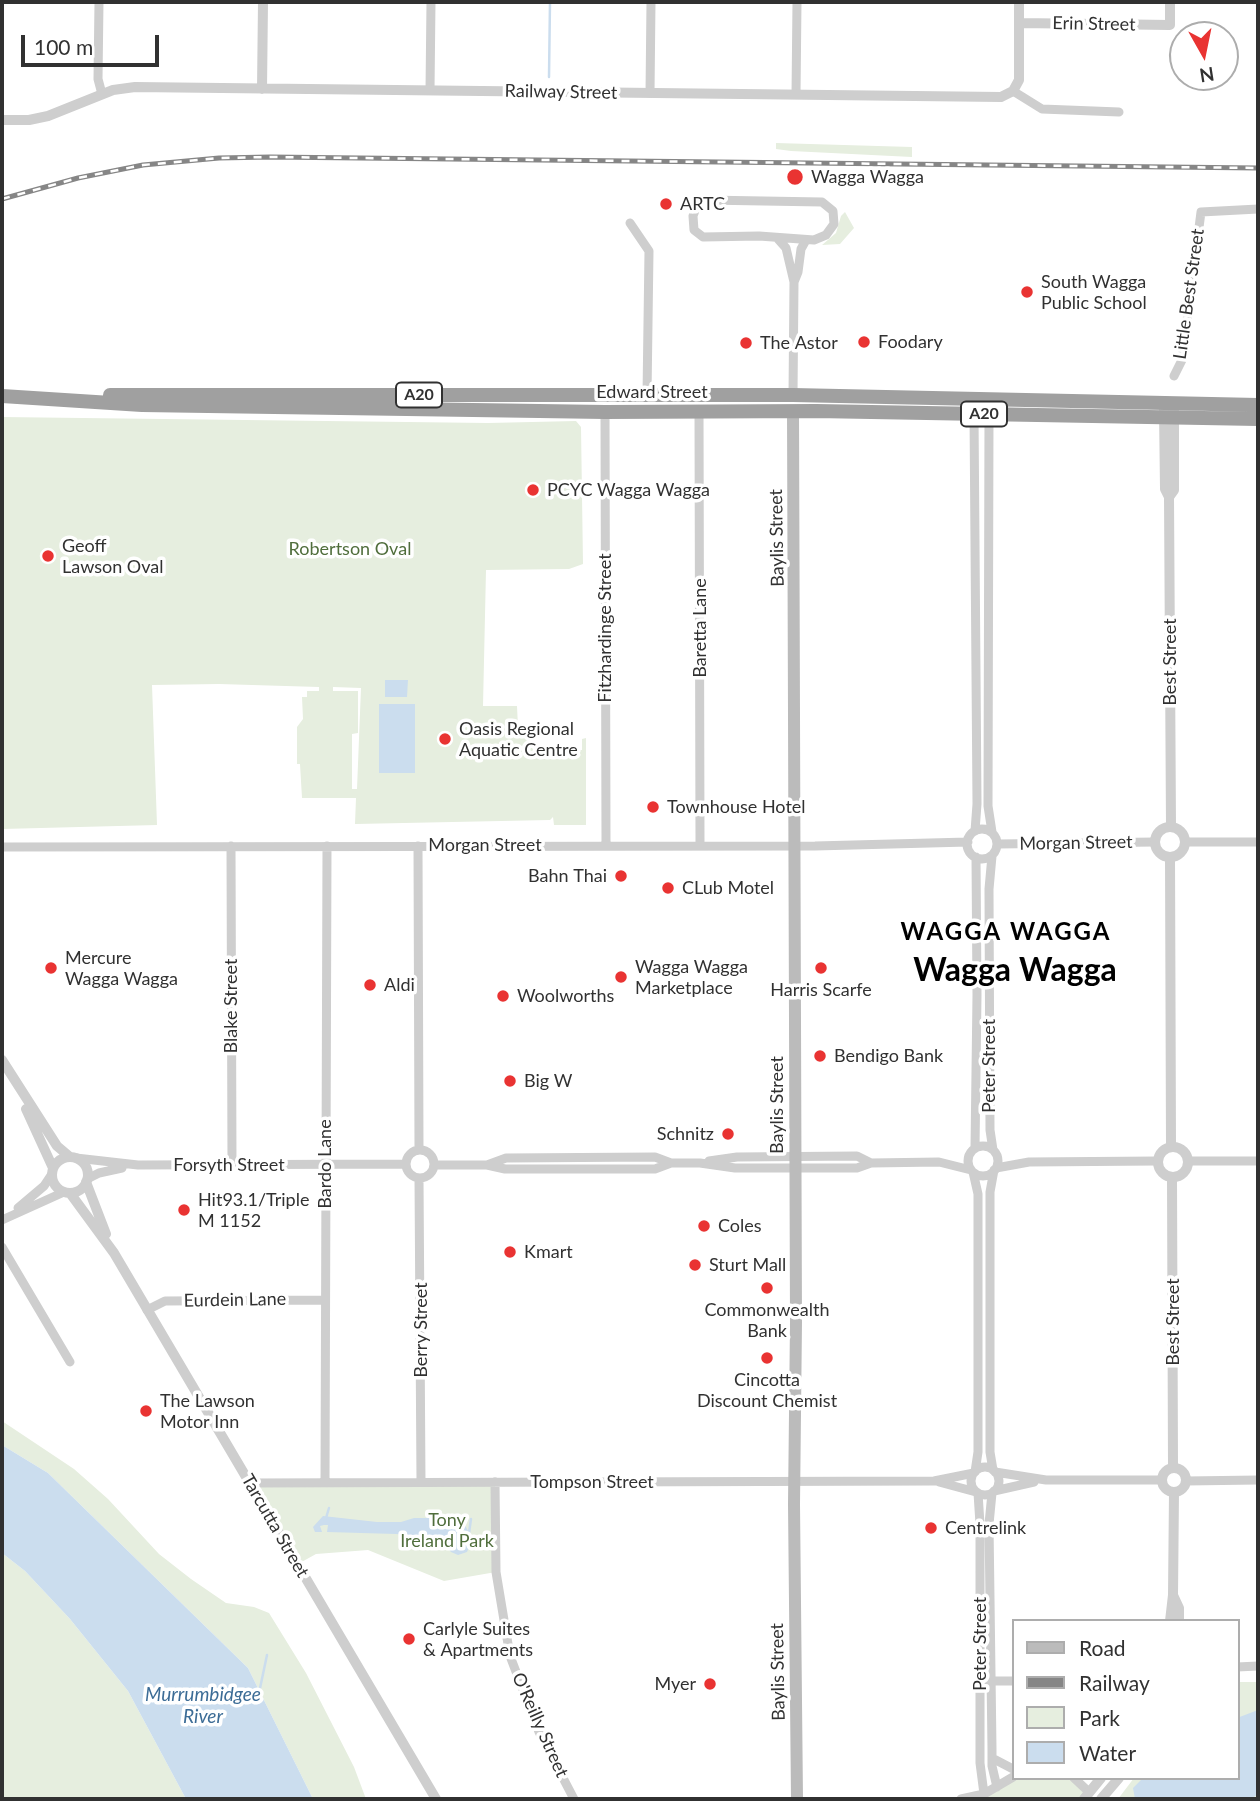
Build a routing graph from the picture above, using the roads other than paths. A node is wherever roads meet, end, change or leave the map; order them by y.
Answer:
1 (99, 2) edge
2 (263, 2) edge
3 (431, 2) edge
4 (652, 2) edge
5 (797, 2) edge
6 (1019, 2) edge
7 (1170, 2) edge
8 (1019, 23) junction
9 (262, 89) junction
10 (429, 90) junction
11 (1013, 91) junction
12 (650, 93) junction
13 (102, 94) junction
14 (796, 94) junction
15 (1119, 112) dead end
16 (2, 120) edge
17 (1258, 209) edge
18 (630, 223) dead end
19 (778, 239) junction
20 (806, 240) junction
21 (794, 282) junction
22 (1174, 376) dead end
23 (605, 395) junction
24 (647, 395) junction
25 (793, 395) junction
26 (2, 396) edge
27 (45, 398) junction
28 (1258, 405) edge
29 (1169, 409) junction
30 (699, 411) junction
31 (793, 411) junction
32 (605, 412) junction
33 (982, 414) junction
34 (1258, 419) edge
35 (974, 491) junction
36 (989, 491) junction
37 (974, 543) junction
38 (989, 543) junction
39 (974, 601) junction
40 (988, 601) junction
41 (975, 653) junction
42 (988, 653) junction
43 (976, 711) junction
44 (988, 711) junction
45 (988, 763) junction
46 (976, 764) junction
47 (1171, 827) junction
48 (975, 831) junction
49 (992, 832) junction
50 (968, 842) junction
51 (1155, 842) junction
52 (1185, 842) junction
53 (1258, 842) edge
54 (998, 844) junction
55 (606, 845) junction
56 (700, 845) junction
57 (794, 845) junction
58 (2, 846) edge
59 (231, 846) junction
60 (327, 846) junction
61 (418, 846) junction
62 (992, 856) junction
63 (976, 857) junction
64 (1170, 857) junction
65 (977, 930) junction
66 (989, 930) junction
67 (977, 976) junction
68 (989, 976) junction
69 (989, 1032) junction
70 (977, 1033) junction
71 (2, 1059) edge
72 (10, 1074) junction
73 (977, 1081) junction
74 (989, 1081) junction
75 (1171, 1146) junction
76 (974, 1149) junction
77 (419, 1150) junction
78 (994, 1152) junction
79 (73, 1158) junction
80 (1157, 1161) junction
81 (1188, 1161) junction
82 (1258, 1161) edge
83 (795, 1162) junction
84 (939, 1162) junction
85 (1029, 1162) junction
86 (405, 1164) junction
87 (138, 1165) junction
88 (325, 1165) junction
89 (232, 1166) junction
90 (434, 1166) junction
91 (995, 1169) junction
92 (52, 1171) junction
93 (972, 1171) junction
94 (1172, 1177) junction
95 (419, 1178) junction
96 (86, 1181) junction
97 (67, 1192) junction
98 (4, 1219) edge
99 (2, 1247) edge
100 (978, 1247) junction
101 (990, 1247) junction
102 (114, 1253) junction
103 (990, 1292) junction
104 (978, 1293) junction
105 (325, 1300) junction
106 (148, 1310) junction
107 (978, 1350) junction
108 (990, 1350) junction
109 (70, 1362) dead end
110 (979, 1396) junction
111 (991, 1396) junction
112 (1173, 1468) junction
113 (994, 1471) junction
114 (975, 1472) junction
115 (1046, 1480) junction
116 (1161, 1480) junction
117 (1258, 1480) edge
118 (796, 1481) junction
119 (933, 1481) junction
120 (1186, 1481) junction
121 (421, 1482) junction
122 (495, 1482) junction
123 (250, 1483) junction
124 (325, 1483) junction
125 (977, 1492) junction
126 (993, 1492) junction
127 (1174, 1492) junction
128 (985, 1566) junction
129 (1173, 1595) junction
130 (980, 1610) junction
131 (990, 1610) junction
132 (1170, 1619) edge
133 (1179, 1619) edge
134 (1239, 1667) edge
135 (1258, 1667) edge
136 (980, 1681) junction
137 (992, 1681) junction
138 (1012, 1681) edge
139 (992, 1758) junction
140 (1012, 1768) edge
141 (1012, 1778) edge
142 (1076, 1780) edge
143 (1099, 1780) edge
144 (1117, 1780) edge
145 (997, 1787) junction
146 (984, 1794) junction
147 (1087, 1795) edge
148 (436, 1799) edge
149 (574, 1799) edge
150 (797, 1799) edge
151 (961, 1799) edge
152 (1100, 1799) edge

1 - 13 street
2 - 9 street
3 - 10 street
4 - 12 street
5 - 14 street
6 - 8 street
7 - 8 street, Erin Street
8 - 11 street
9 - 10 street, Railway Street
9 - 13 street, Railway Street
10 - 12 street, Railway Street
11 - 14 street, Railway Street
11 - 15 street
12 - 14 street, Railway Street
13 - 16 street, Railway Street
17 - 22 street, Little Best Street
18 - 24 street
19 - 20 street
19 - 20 street
19 - 21 street
20 - 21 street
21 - 25 street
23 - 24 highway, Edward Street / A20
23 - 27 highway, Edward Street / A20
23 - 32 highway
24 - 25 highway, Edward Street / A20
25 - 29 highway, Edward Street / A20
25 - 31 highway
26 - 27 highway, Edward Street / A20
27 - 32 highway, Edward Street / A20
28 - 29 highway, Edward Street / A20
29 - 33 highway, Edward Street / A20
29 - 34 highway, Edward Street / A20
29 - 47 street, Best Street
30 - 31 highway, Edward Street / A20
30 - 32 highway, Edward Street / A20
30 - 56 street, Baretta Lane
31 - 33 highway, Edward Street / A20
31 - 57 main road, Baylis Street
32 - 55 street, Fitzhardinge Street
33 - 35 street
33 - 36 street
35 - 36 street
35 - 37 street
36 - 38 street
37 - 38 street
37 - 39 street
38 - 40 street
39 - 40 street
39 - 41 street
40 - 42 street
41 - 42 street
41 - 43 street
42 - 44 street
43 - 44 street
43 - 46 street
44 - 45 street
45 - 46 street
45 - 49 street
46 - 48 street
47 - 51 street
47 - 52 street
48 - 49 street
48 - 50 street
49 - 54 street
50 - 57 street, Morgan Street
50 - 63 street
51 - 54 street, Morgan Street
51 - 64 street
52 - 53 street
52 - 64 street
54 - 62 street
55 - 56 street, Morgan Street
55 - 61 street, Morgan Street
56 - 57 street, Morgan Street
57 - 83 main road, Baylis Street
58 - 59 street, Morgan Street
59 - 60 street, Morgan Street
59 - 89 street, Blake Street
60 - 61 street, Morgan Street
60 - 88 street, Bardo Lane
61 - 77 street
62 - 63 street
62 - 66 street, Peter Street
63 - 65 street, Peter Street
64 - 75 street
65 - 66 street
65 - 67 street, Peter Street
66 - 68 street, Peter Street
67 - 68 street
67 - 70 street, Peter Street
68 - 69 street, Peter Street
69 - 70 street
69 - 74 street, Peter Street
70 - 73 street, Peter Street
71 - 72 street
72 - 79 street
72 - 92 street
73 - 74 street
73 - 76 street, Peter Street
74 - 78 street, Peter Street
75 - 80 street
75 - 81 street
76 - 78 street
76 - 84 street
76 - 93 street
77 - 86 street
77 - 90 street
78 - 85 street
78 - 91 street
79 - 87 street, Forsyth Street
79 - 92 street
79 - 96 street
80 - 85 street
80 - 94 street
81 - 82 street
81 - 94 street
83 - 84 street
83 - 90 street
83 - 118 main road, Baylis Street
84 - 93 street
85 - 91 street
86 - 88 street, Forsyth Street
86 - 95 street
87 - 89 street, Forsyth Street
87 - 96 street, Forsyth Street
88 - 89 street, Forsyth Street
88 - 105 street, Bardo Lane
90 - 95 street
91 - 93 street
91 - 101 street
92 - 97 street
92 - 98 street
93 - 100 street
94 - 112 street, Best Street
95 - 121 street, Berry Street
96 - 97 street
96 - 102 street, Tarcutta Street
97 - 98 street
97 - 102 street, Tarcutta Street
99 - 109 street
100 - 101 street
100 - 104 street
101 - 103 street
102 - 106 street, Tarcutta Street
103 - 104 street
103 - 108 street
104 - 107 street
105 - 106 street, Eurdein Lane
105 - 124 street, Bardo Lane
106 - 123 street, Tarcutta Street
107 - 108 street
107 - 110 street
108 - 111 street
110 - 111 street
110 - 114 street
111 - 113 street
112 - 116 street
112 - 120 street
113 - 114 street
113 - 115 street
113 - 126 street
114 - 119 street, Tompson Street
114 - 125 street
115 - 116 street
115 - 126 street
116 - 127 street
117 - 120 street
118 - 119 street, Tompson Street
118 - 122 street, Tompson Street
118 - 150 main road, Baylis Street
119 - 125 street, Tompson Street
120 - 127 street
121 - 122 street, Tompson Street
121 - 124 street, Tompson Street
122 - 149 street, O'Reilly Street
123 - 124 street, Tompson Street
123 - 148 street, Tarcutta Street
125 - 126 street
125 - 128 street, Peter Street
126 - 128 street, Peter Street
127 - 129 street
128 - 130 street, Peter Street
128 - 131 street, Peter Street
129 - 132 street
129 - 133 street
130 - 131 street
130 - 136 street, Peter Street
131 - 137 street, Peter Street
134 - 135 street
136 - 137 street
136 - 146 street, Peter Street
137 - 138 street
137 - 139 street, Peter Street
139 - 140 street
139 - 145 street, Peter Street
141 - 145 street
142 - 147 street
143 - 147 street
144 - 152 street
145 - 146 street
146 - 151 street
147 - 152 street

